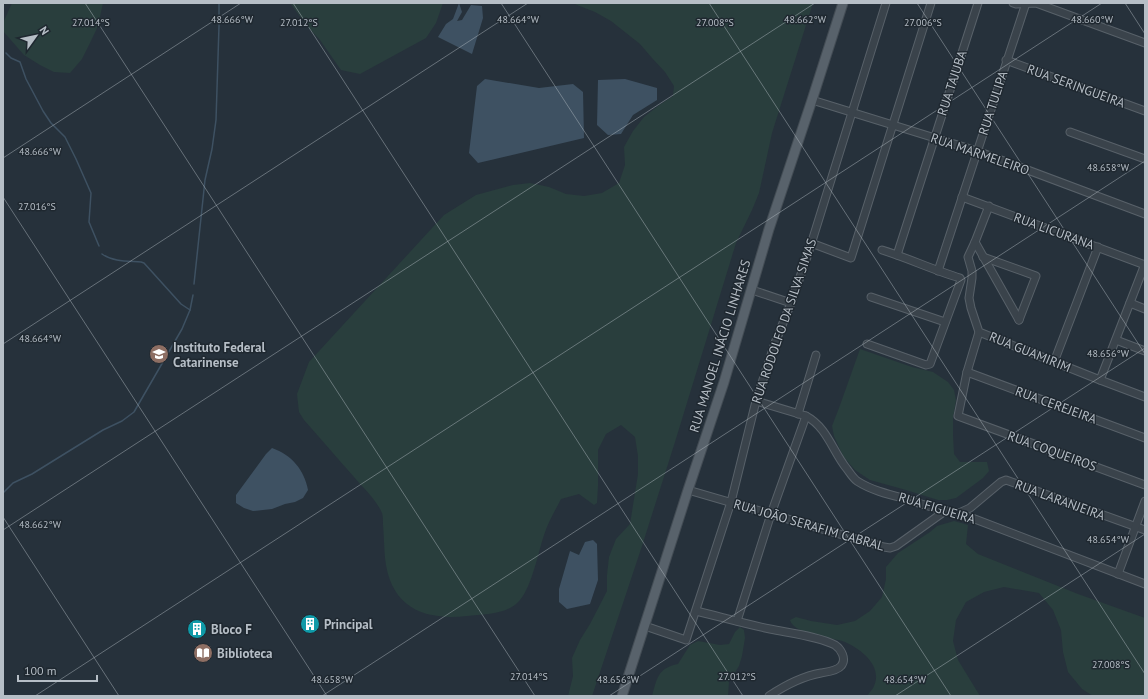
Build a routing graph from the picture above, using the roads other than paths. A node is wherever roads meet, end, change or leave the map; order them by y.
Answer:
1 (843, 3) edge
2 (886, 3) edge
3 (931, 3) edge
4 (978, 3) edge
5 (1013, 3) edge
6 (1026, 3) edge
7 (1145, 42) edge
8 (1006, 60) junction
9 (812, 100) junction
10 (1145, 111) edge
11 (852, 112) junction
12 (893, 125) junction
13 (1070, 132) dead end
14 (934, 138) junction
15 (977, 151) junction
16 (1145, 159) edge
17 (962, 197) junction
18 (989, 206) junction
19 (1145, 214) edge
20 (975, 242) junction
21 (811, 243) junction
22 (1098, 247) junction
23 (882, 250) dead end
24 (897, 255) junction
25 (983, 257) junction
26 (1145, 265) edge
27 (938, 271) junction
28 (752, 290) junction
29 (871, 297) dead end
30 (791, 303) junction
31 (1130, 303) junction
32 (1145, 309) edge
33 (945, 322) junction
34 (979, 332) junction
35 (1116, 340) junction
36 (867, 344) dead end
37 (1145, 351) edge
38 (816, 355) dead end
39 (1054, 362) junction
40 (967, 372) junction
41 (1100, 380) junction
42 (1145, 397) edge
43 (756, 401) junction
44 (798, 414) junction
45 (806, 416) junction
46 (1145, 438) edge
47 (1145, 485) edge
48 (688, 490) junction
49 (1145, 501) edge
50 (731, 502) junction
51 (945, 511) junction
52 (960, 513) junction
53 (771, 514) junction
54 (1135, 527) junction
55 (1145, 530) edge
56 (1118, 574) junction
57 (1145, 584) edge
58 (696, 611) junction
59 (737, 621) junction
60 (645, 626) junction
61 (622, 696) edge
62 (769, 696) edge

1 - 9 main road, RUA MANOEL INÁCIO LINHARES
2 - 11 street, RUA RODOLFO DA SILVA SIMAS
3 - 12 street
4 - 14 street, RUA TAJUBA
5 - 6 street
6 - 7 street
6 - 8 street, RUA TULIPA
8 - 10 street, RUA SERINGUEIRA
8 - 15 street, RUA TULIPA
9 - 11 street, RUA MARMELEIRO
9 - 28 main road, RUA MANOEL INÁCIO LINHARES
11 - 12 street, RUA MARMELEIRO
11 - 21 street, RUA RODOLFO DA SILVA SIMAS
12 - 14 street, RUA MARMELEIRO
12 - 21 street
13 - 16 street
14 - 15 street, RUA MARMELEIRO
14 - 24 street, RUA TAJUBA
15 - 17 street, RUA TULIPA
15 - 19 street, RUA MARMELEIRO
17 - 18 street, RUA LICURANA
17 - 27 street, RUA TULIPA
18 - 20 street, RUA GUAMIRIM
18 - 22 street, RUA LICURANA
20 - 25 street
20 - 34 street, RUA GUAMIRIM
21 - 30 street, RUA RODOLFO DA SILVA SIMAS
22 - 26 street, RUA LICURANA
22 - 39 street
23 - 24 street
24 - 27 street
25 - 25 street
26 - 31 street
27 - 33 street
28 - 30 street
28 - 48 main road, RUA MANOEL INÁCIO LINHARES
29 - 33 street
30 - 43 street, RUA RODOLFO DA SILVA SIMAS
31 - 32 street
31 - 35 street
33 - 36 street
34 - 39 street, RUA GUAMIRIM
34 - 40 street
35 - 37 street
35 - 41 street
38 - 44 street
39 - 41 street, RUA GUAMIRIM
40 - 46 street, RUA CEREJEIRA
40 - 47 street, RUA COQUEIROS
41 - 42 street, RUA GUAMIRIM
43 - 44 street, RUA FIGUEIRA
43 - 50 street, RUA RODOLFO DA SILVA SIMAS
44 - 45 street, RUA FIGUEIRA
45 - 51 street, RUA FIGUEIRA
45 - 53 street
48 - 50 street, RUA JOÃO SERAFIM CABRAL
48 - 60 main road, RUA MANOEL INÁCIO LINHARES
49 - 54 street
50 - 53 street, RUA JOÃO SERAFIM CABRAL
50 - 58 street, RUA RODOLFO DA SILVA SIMAS
51 - 52 street, RUA FIGUEIRA
51 - 53 street, RUA JOÃO SERAFIM CABRAL
52 - 54 street, RUA LARANJEIRA
52 - 56 street, RUA FIGUEIRA
53 - 59 street
54 - 55 street, RUA LARANJEIRA
54 - 56 street
56 - 57 street, RUA FIGUEIRA
58 - 59 street
58 - 60 street, RUA RODOLFO DA SILVA SIMAS
59 - 62 street
60 - 61 main road, RUA MANOEL INÁCIO LINHARES

